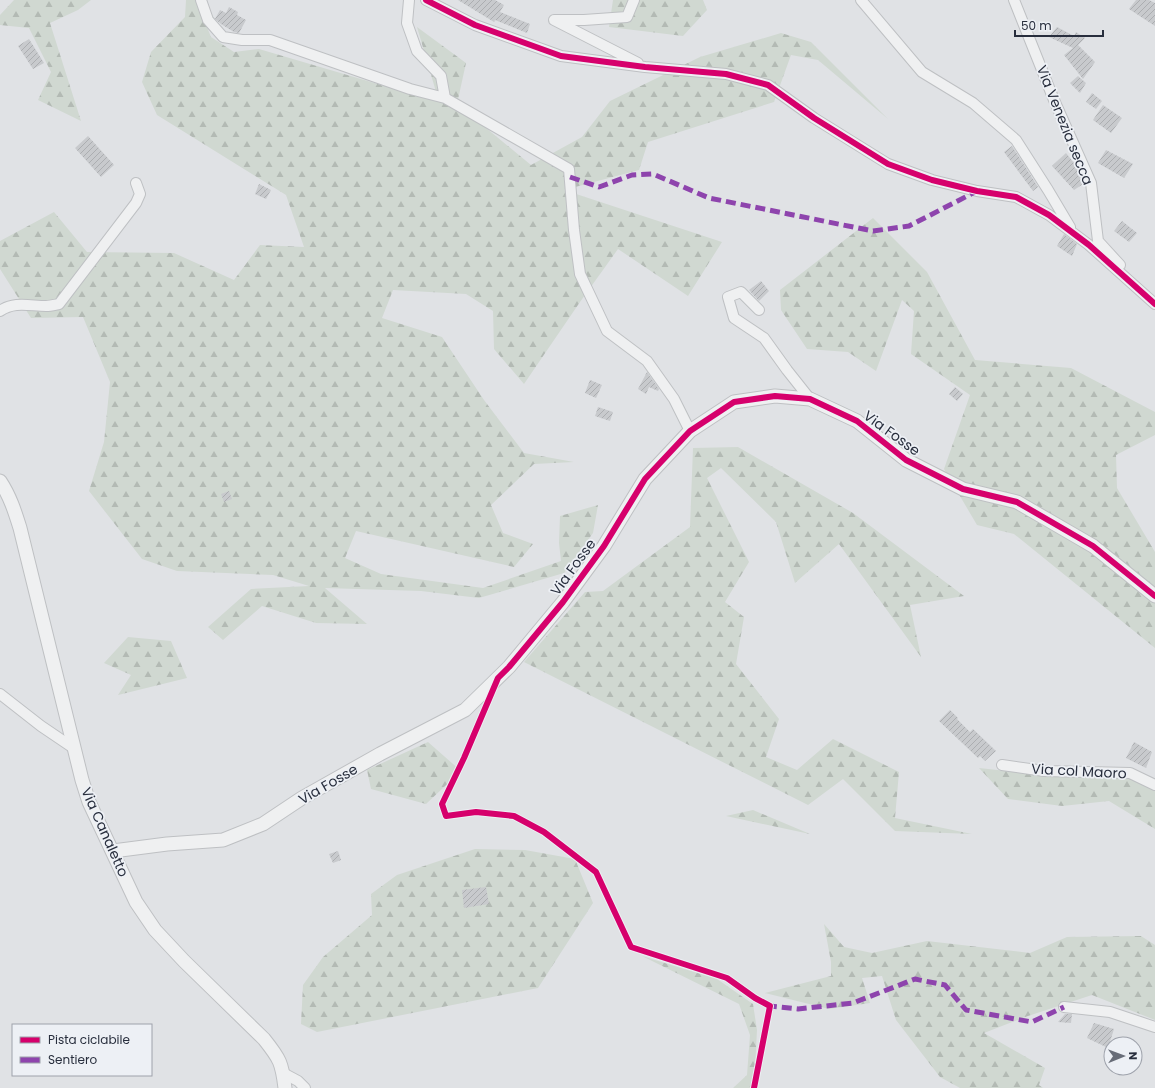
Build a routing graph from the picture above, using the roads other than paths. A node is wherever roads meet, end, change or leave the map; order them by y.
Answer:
1 (202, 0) edge
2 (409, 0) edge
3 (426, 0) edge
4 (634, 0) edge
5 (861, 0) edge
6 (1014, 0) edge
7 (645, 66) junction
8 (445, 98) junction
9 (136, 183) dead end
10 (1073, 233) junction
11 (1155, 304) edge
12 (759, 310) dead end
13 (0, 311) edge
14 (810, 399) junction
15 (690, 431) junction
16 (0, 482) edge
17 (1155, 596) edge
18 (0, 694) edge
19 (74, 749) junction
20 (1002, 765) dead end
21 (1155, 785) edge
22 (113, 851) junction
23 (1064, 1007) dead end
24 (1155, 1027) edge
25 (283, 1073) junction
26 (285, 1088) edge
27 (305, 1088) edge

1 - 8 street
2 - 8 street
3 - 7 street
4 - 7 street
5 - 10 street
6 - 11 street, Via Venezia secca
7 - 10 street
8 - 15 street
9 - 13 street
10 - 11 street
12 - 14 street
14 - 15 street, Via Fosse
14 - 17 street, Via Fosse
15 - 22 street, Via Fosse
16 - 19 street, Via Canaletto
18 - 19 street
19 - 22 street, Via Canaletto
20 - 21 street, Via col Maoro
22 - 25 street, Via Canaletto
23 - 24 street
25 - 26 street, Via Canaletto
25 - 27 street

